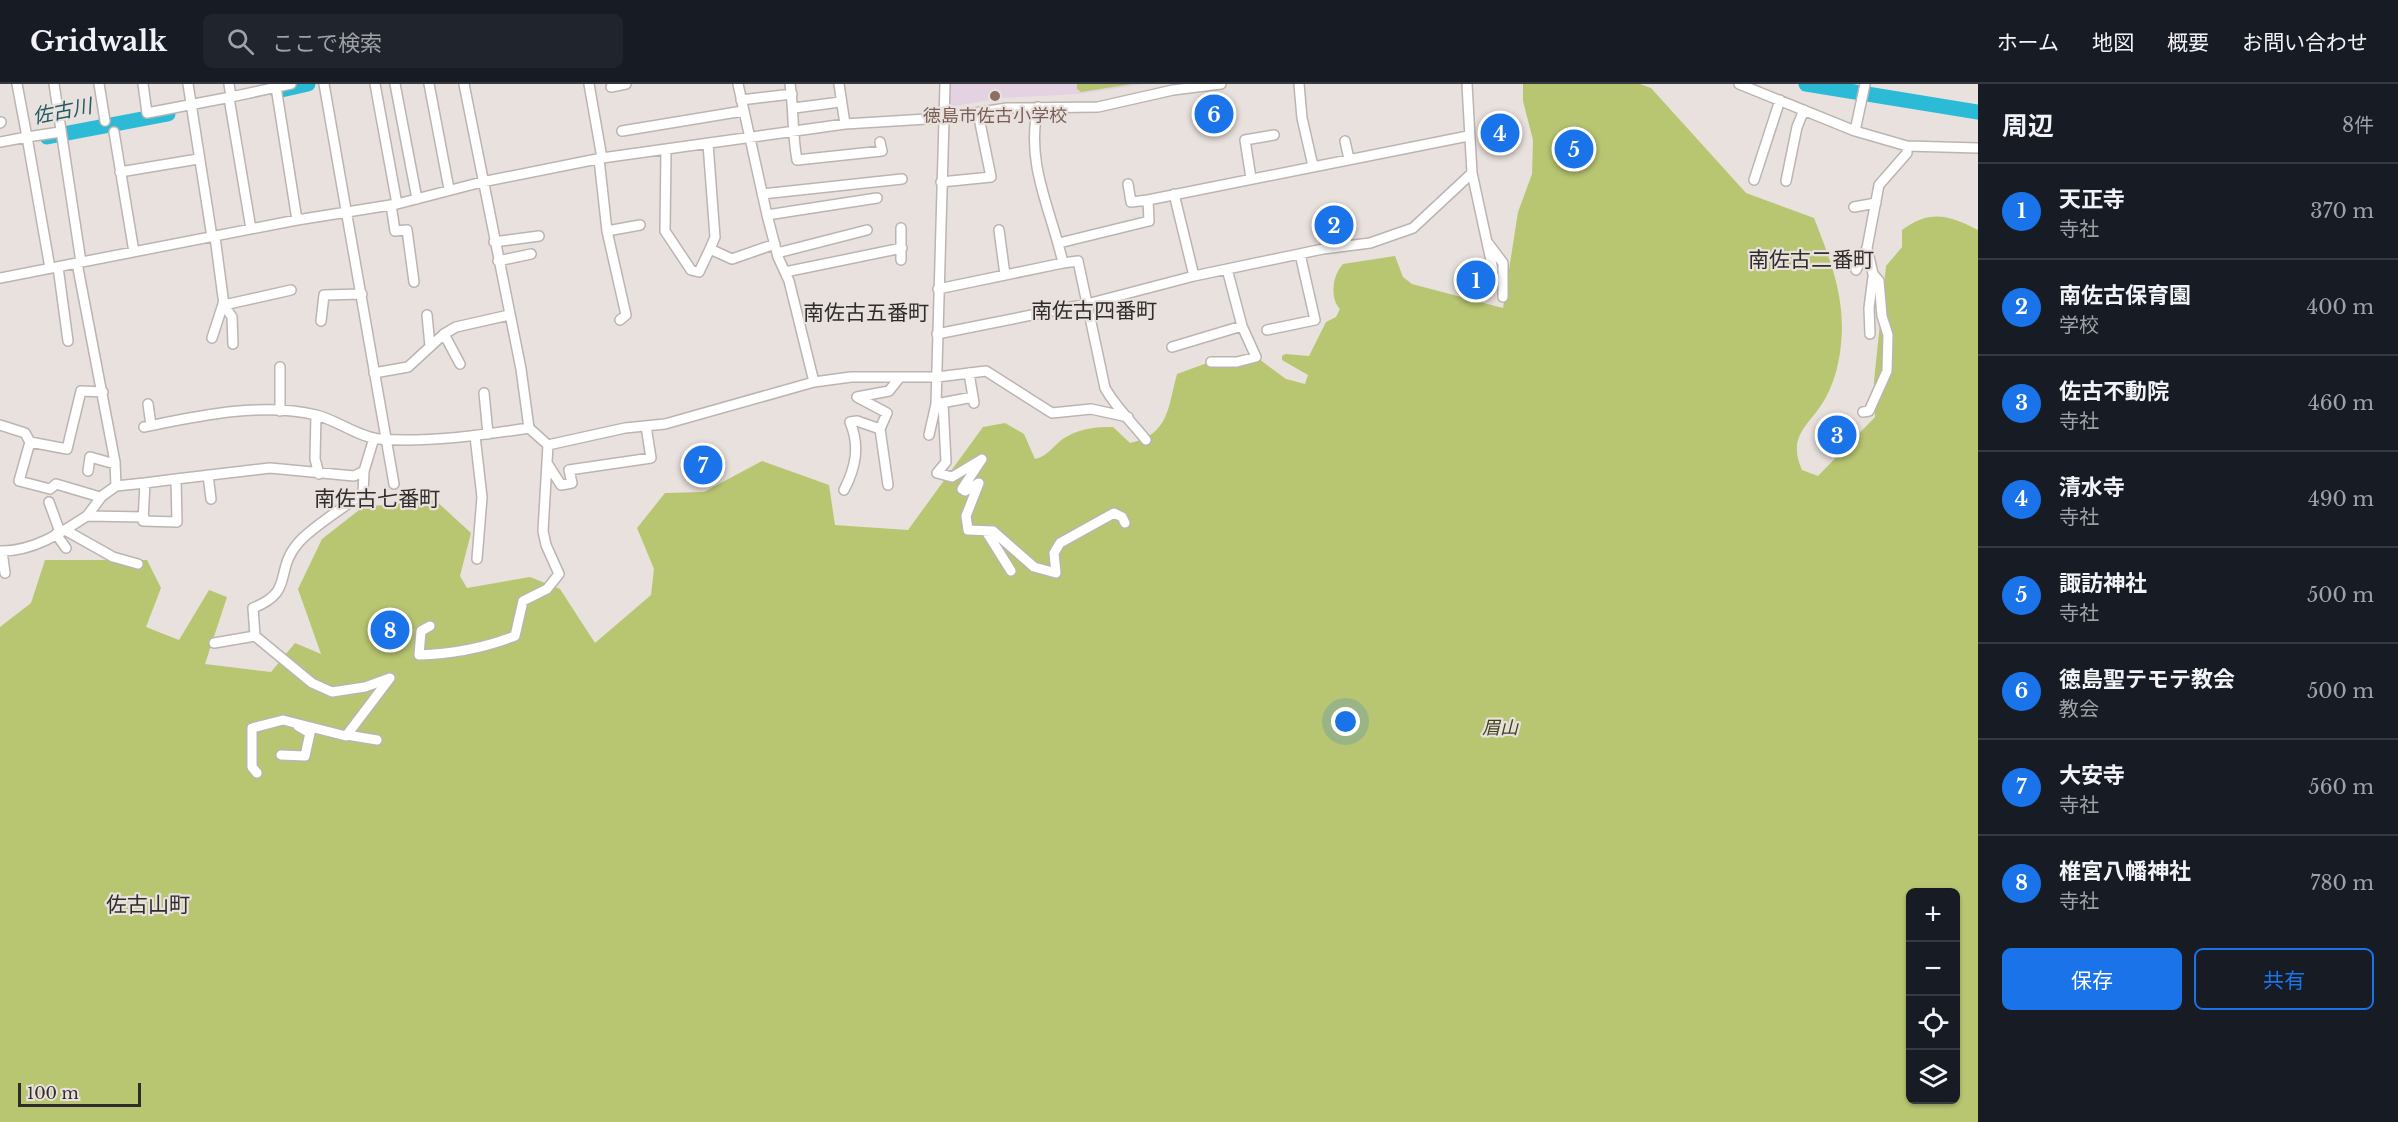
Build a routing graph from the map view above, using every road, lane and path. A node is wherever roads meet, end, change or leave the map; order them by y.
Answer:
1 (17, 84) edge
2 (54, 84) edge
3 (99, 84) edge
4 (143, 84) edge
5 (188, 84) edge
6 (229, 84) edge
7 (291, 84) edge
8 (324, 84) edge
9 (375, 84) edge
10 (395, 84) edge
11 (429, 84) edge
12 (464, 84) edge
13 (589, 84) edge
14 (626, 84) edge
15 (738, 84) edge
16 (801, 84) edge
17 (839, 84) edge
18 (945, 84) edge
19 (1221, 84) edge
20 (1299, 84) edge
21 (1467, 84) edge
22 (1739, 84) edge
23 (611, 87) dead end
24 (791, 88) edge
25 (273, 89) edge
26 (1864, 90) edge
27 (230, 99) junction
28 (741, 100) junction
29 (1780, 100) junction
30 (840, 102) junction
31 (1038, 107) junction
32 (191, 108) junction
33 (794, 108) junction
34 (1804, 110) junction
35 (743, 111) junction
36 (978, 113) junction
37 (943, 118) junction
38 (105, 121) dead end
39 (844, 124) junction
40 (792, 130) junction
41 (622, 131) dead end
42 (1855, 131) junction
43 (114, 132) dead end
44 (1269, 133) dead end
45 (61, 134) junction
46 (749, 136) junction
47 (1468, 136) junction
48 (27, 140) junction
49 (1345, 141) dead end
50 (0, 142) edge
51 (880, 142) dead end
52 (708, 144) junction
53 (1907, 146) junction
54 (1978, 148) edge
55 (666, 151) junction
56 (198, 159) junction
57 (600, 159) junction
58 (1349, 159) junction
59 (1313, 166) junction
60 (120, 172) junction
61 (1472, 173) junction
62 (1251, 178) junction
63 (902, 179) dead end
64 (1754, 180) dead end
65 (1786, 181) dead end
66 (482, 182) junction
67 (941, 182) junction
68 (1128, 184) dead end
69 (449, 189) junction
70 (762, 194) junction
71 (1174, 194) junction
72 (877, 198) dead end
73 (417, 199) junction
74 (1148, 200) junction
75 (1875, 203) junction
76 (394, 204) junction
77 (1854, 207) dead end
78 (346, 212) junction
79 (767, 215) junction
80 (297, 220) junction
81 (640, 225) dead end
82 (901, 228) dead end
83 (251, 229) junction
84 (860, 230) dead end
85 (999, 230) dead end
86 (607, 231) junction
87 (539, 236) dead end
88 (214, 237) junction
89 (494, 242) junction
90 (1059, 243) junction
91 (1488, 243) junction
92 (776, 248) junction
93 (902, 248) junction
94 (1867, 248) junction
95 (710, 249) junction
96 (134, 252) junction
97 (531, 254) dead end
98 (1300, 254) junction
99 (901, 260) dead end
100 (498, 261) junction
101 (79, 263) junction
102 (1063, 263) junction
103 (54, 268) junction
104 (1227, 269) junction
105 (1493, 270) dead end
106 (1856, 270) dead end
107 (785, 272) junction
108 (1873, 274) junction
109 (1005, 275) junction
110 (1194, 276) junction
111 (0, 278) edge
112 (414, 282) dead end
113 (938, 289) junction
114 (291, 290) dead end
115 (362, 294) junction
116 (1503, 297) dead end
117 (224, 303) junction
118 (1087, 304) junction
119 (427, 315) dead end
120 (509, 315) junction
121 (620, 320) dead end
122 (321, 321) dead end
123 (1242, 326) junction
124 (1267, 330) dead end
125 (938, 333) junction
126 (444, 334) junction
127 (1870, 334) dead end
128 (212, 338) dead end
129 (68, 341) dead end
130 (233, 344) dead end
131 (430, 346) junction
132 (1172, 347) dead end
133 (1211, 362) dead end
134 (460, 364) dead end
135 (280, 367) dead end
136 (374, 373) junction
137 (969, 373) junction
138 (900, 377) junction
139 (937, 378) junction
140 (814, 382) junction
141 (103, 392) junction
142 (484, 393) dead end
143 (148, 404) dead end
144 (939, 404) junction
145 (280, 411) junction
146 (1863, 412) dead end
147 (316, 415) junction
148 (1128, 417) junction
149 (0, 425) edge
150 (646, 426) junction
151 (529, 428) junction
152 (880, 429) junction
153 (488, 434) junction
154 (929, 435) dead end
155 (475, 436) junction
156 (374, 438) junction
157 (386, 439) junction
158 (1146, 440) dead end
159 (30, 442) junction
160 (548, 445) junction
161 (547, 463) junction
162 (115, 464) junction
163 (88, 471) dead end
164 (364, 471) junction
165 (319, 474) junction
166 (208, 475) junction
167 (176, 479) junction
168 (145, 483) junction
169 (394, 484) dead end
170 (888, 485) dead end
171 (116, 486) junction
172 (844, 490) dead end
173 (100, 497) junction
174 (211, 499) dead end
175 (49, 502) dead end
176 (87, 516) junction
177 (144, 517) junction
178 (1125, 523) dead end
179 (986, 531) junction
180 (61, 532) junction
181 (66, 548) dead end
182 (1, 551) edge
183 (477, 559) dead end
184 (138, 564) dead end
185 (1011, 571) dead end
186 (5, 573) dead end
187 (430, 626) dead end
188 (255, 636) junction
189 (214, 643) dead end
190 (293, 723) junction
191 (347, 735) junction
192 (376, 740) dead end
193 (281, 755) dead end
194 (257, 773) dead end

1 - 48 street
2 - 45 street
3 - 38 street
4 - 32 street
5 - 32 street
6 - 27 street
7 - 25 street
8 - 78 street
9 - 76 street
10 - 73 street
11 - 69 street
12 - 66 street
13 - 57 street
14 - 23 street
15 - 28 street
16 - 24 street
17 - 30 street
18 - 37 street
19 - 31 street
20 - 59 street
21 - 47 street
22 - 29 street
24 - 28 street
24 - 33 street
25 - 27 street
25 - 80 street
26 - 42 street
27 - 32 street
27 - 83 street
28 - 35 street
29 - 34 street
29 - 64 street
30 - 33 street
30 - 39 street
31 - 36 street
31 - 90 street
32 - 56 street
33 - 40 street
34 - 42 street
34 - 65 street
35 - 41 street
35 - 46 street
36 - 37 street
36 - 67 street
37 - 39 street
37 - 67 street
39 - 40 street
40 - 46 street
40 - 51 street
42 - 53 street
43 - 60 street
44 - 62 street
45 - 48 street
45 - 101 street
46 - 52 street
46 - 70 street
47 - 58 street
47 - 61 street
48 - 50 street
48 - 103 street
49 - 58 street
52 - 55 street
52 - 95 street
53 - 54 street
53 - 75 street
55 - 57 street
55 - 95 street
56 - 60 street
56 - 88 street
57 - 66 street
57 - 86 street
58 - 59 street
59 - 62 street
60 - 96 street
61 - 91 street
61 - 98 street
62 - 71 street
63 - 70 street
66 - 69 street
66 - 89 street
67 - 113 street
68 - 74 street
69 - 73 street
70 - 79 street
71 - 74 street
71 - 110 street
72 - 79 street
73 - 76 street
74 - 90 street
75 - 77 street
75 - 94 street
76 - 78 street
76 - 112 street
78 - 80 street
78 - 115 street
79 - 92 street
80 - 83 street
81 - 86 street
82 - 93 street
83 - 88 street
84 - 92 street
85 - 109 street
86 - 121 street
87 - 89 street
88 - 96 street
88 - 117 street
89 - 100 street
90 - 102 street
91 - 105 street
91 - 116 street
92 - 95 street
92 - 107 street
93 - 99 street
93 - 107 street
94 - 106 street
94 - 108 street
96 - 101 street
97 - 100 street
98 - 104 street
98 - 124 street
100 - 120 street
101 - 103 street
101 - 141 street
102 - 109 street
102 - 118 street
103 - 111 street
103 - 129 street
104 - 110 street
104 - 123 street
107 - 140 street
108 - 127 street
108 - 146 street
109 - 113 street
110 - 118 street
113 - 125 street
114 - 117 street
115 - 122 street
115 - 136 street
117 - 128 street
117 - 130 street
118 - 125 street
118 - 148 street
119 - 131 street
120 - 126 street
120 - 151 street
123 - 132 street
123 - 133 street
125 - 139 street
126 - 131 street
126 - 134 street
131 - 136 street
135 - 145 street
136 - 157 street
137 - 139 street
137 - 144 street
137 - 148 street
138 - 139 street
138 - 140 street
138 - 152 street
139 - 144 street
140 - 150 street
141 - 159 street
141 - 162 street
142 - 153 street
143 - 145 street
144 - 154 street
144 - 179 street
145 - 147 street
147 - 156 street
147 - 165 street
148 - 158 street
149 - 159 street
150 - 160 street
150 - 161 street
151 - 153 street
151 - 160 street
152 - 170 street
152 - 172 street
153 - 155 street
155 - 157 street
155 - 183 street
156 - 157 street
156 - 164 street
157 - 169 street
159 - 173 street
160 - 161 street
161 - 187 street
162 - 163 street
162 - 171 street
164 - 165 street
164 - 188 street
165 - 166 street
166 - 167 street
166 - 174 street
167 - 168 street
167 - 177 street
168 - 171 street
168 - 177 street
171 - 173 street
173 - 176 street
175 - 180 street
176 - 177 street
176 - 180 street
178 - 179 street
179 - 185 street
180 - 181 street
180 - 182 street
180 - 184 street
182 - 186 street
188 - 189 street
188 - 191 street
190 - 191 street
190 - 193 street
190 - 194 street
191 - 192 street

